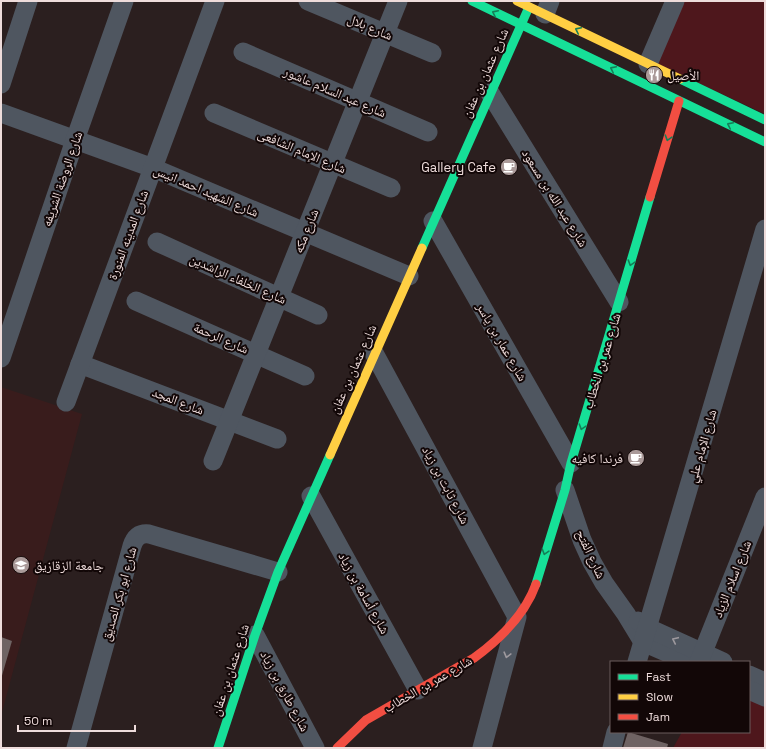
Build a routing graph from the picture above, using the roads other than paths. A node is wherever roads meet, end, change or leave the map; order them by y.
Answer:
1 (28, 1) edge
2 (124, 1) edge
3 (215, 1) edge
4 (308, 1) edge
5 (398, 1) edge
6 (472, 1) edge
7 (517, 1) edge
8 (675, 1) edge
9 (541, 7) edge
10 (521, 25) junction
11 (385, 34) junction
12 (243, 52) dead end
13 (432, 53) dead end
14 (648, 64) junction
15 (1, 84) edge
16 (490, 93) junction
17 (680, 101) junction
18 (358, 102) junction
19 (1, 113) edge
20 (214, 113) dead end
21 (765, 120) edge
22 (428, 132) dead end
23 (75, 140) junction
24 (765, 142) edge
25 (333, 164) junction
26 (153, 168) junction
27 (391, 188) dead end
28 (433, 221) junction
29 (765, 229) edge
30 (305, 232) junction
31 (157, 242) dead end
32 (408, 276) junction
33 (279, 297) junction
34 (136, 301) dead end
35 (619, 302) junction
36 (318, 315) dead end
37 (374, 353) junction
38 (256, 354) junction
39 (1, 358) edge
40 (80, 364) junction
41 (305, 376) dead end
42 (66, 402) dead end
43 (229, 421) junction
44 (277, 439) dead end
45 (213, 461) dead end
46 (571, 463) junction
47 (565, 490) junction
48 (311, 496) junction
49 (765, 497) edge
50 (278, 572) junction
51 (517, 618) junction
52 (254, 635) junction
53 (646, 635) junction
54 (696, 659) edge
55 (637, 661) edge
56 (714, 661) edge
57 (750, 675) edge
58 (765, 682) edge
59 (418, 690) junction
60 (750, 690) edge
61 (765, 697) edge
62 (616, 733) edge
63 (76, 748) edge
64 (218, 748) edge
65 (315, 748) edge
66 (337, 748) edge
67 (482, 748) edge
68 (612, 748) edge

1 - 15 street
2 - 23 street, شارع الروضة الشريفه
3 - 26 street, شارع المدينه المنورة
4 - 11 street, شارع بلال
5 - 11 street, شارع مكه
10 -> 6 street
7 - 9 street
8 - 14 street
9 - 10 street, شارع عثمان بن عفان
14 -> 9 street
10 - 16 street, شارع عثمان بن عفان
17 -> 10 street
11 - 13 street, شارع بلال
11 - 18 street, شارع مكه
12 - 18 street, شارع عبد السلام عاشور
14 - 21 street
16 - 28 street, شارع عثمان بن عفان
16 - 35 street, شارع عبد الله بن مسعود
24 -> 17 street
17 -> 35 street, شارع عمر بن الخطاب
18 - 22 street, شارع عبد السلام عاشور
18 - 25 street, شارع مكه
19 - 23 street, شارع الشهيد احمد انيس
20 - 25 street, شارع الإمام الشافعى
23 - 26 street, شارع الشهيد احمد انيس
23 - 39 street, شارع الروضة الشريفه
25 - 27 street, شارع الإمام الشافعى
25 - 30 street, شارع مكه
26 - 30 street, شارع الشهيد احمد انيس
26 - 40 street, شارع المدينه المنورة
28 - 32 street, شارع عثمان بن عفان
28 - 46 street, شارع عمار بن ياسر
29 - 53 street, شارع الإمام علي
30 - 32 street, شارع الشهيد احمد انيس
30 - 33 street, شارع مكه
31 - 33 street, شارع الخلفاء الراشدين
32 - 37 street, شارع عثمان بن عفان
33 - 36 street, شارع الخلفاء الراشدين
33 - 38 street, شارع مكه
34 - 38 street, شارع الرحمة
35 -> 46 street, شارع عمر بن الخطاب
37 - 48 street, شارع عثمان بن عفان
37 - 51 street, شارع ثابت بن زياد
38 - 41 street, شارع الرحمة
38 - 43 street, شارع مكه
40 - 42 street, شارع المدينه المنورة
40 - 43 street, شارع المجد
43 - 44 street, شارع المجد
43 - 45 street, شارع مكه
46 - 47 street, شارع عمر بن الخطاب
47 -> 51 street, شارع عمر بن الخطاب
47 - 53 street, شارع الفتح
48 - 50 street, شارع عثمان بن عفان
48 - 59 street, شارع أسامة بن زياد
49 - 54 street, شارع اسلام الزياد
50 - 52 street, شارع عثمان بن عفان
50 - 63 street, شارع ابو بكر الصديق
51 - 59 street, شارع عمر بن الخطاب
51 -> 67 street, شارع عمر بن الخطاب
52 - 64 street, شارع عثمان بن عفان
52 - 65 street, شارع طارق بن زياد
53 - 54 street, شارع الفتح
53 - 55 street, شارع الإمام علي
54 - 56 street, شارع الفتح
57 - 58 street
59 - 66 street, شارع عمر بن الخطاب
60 - 61 street
62 - 68 street

